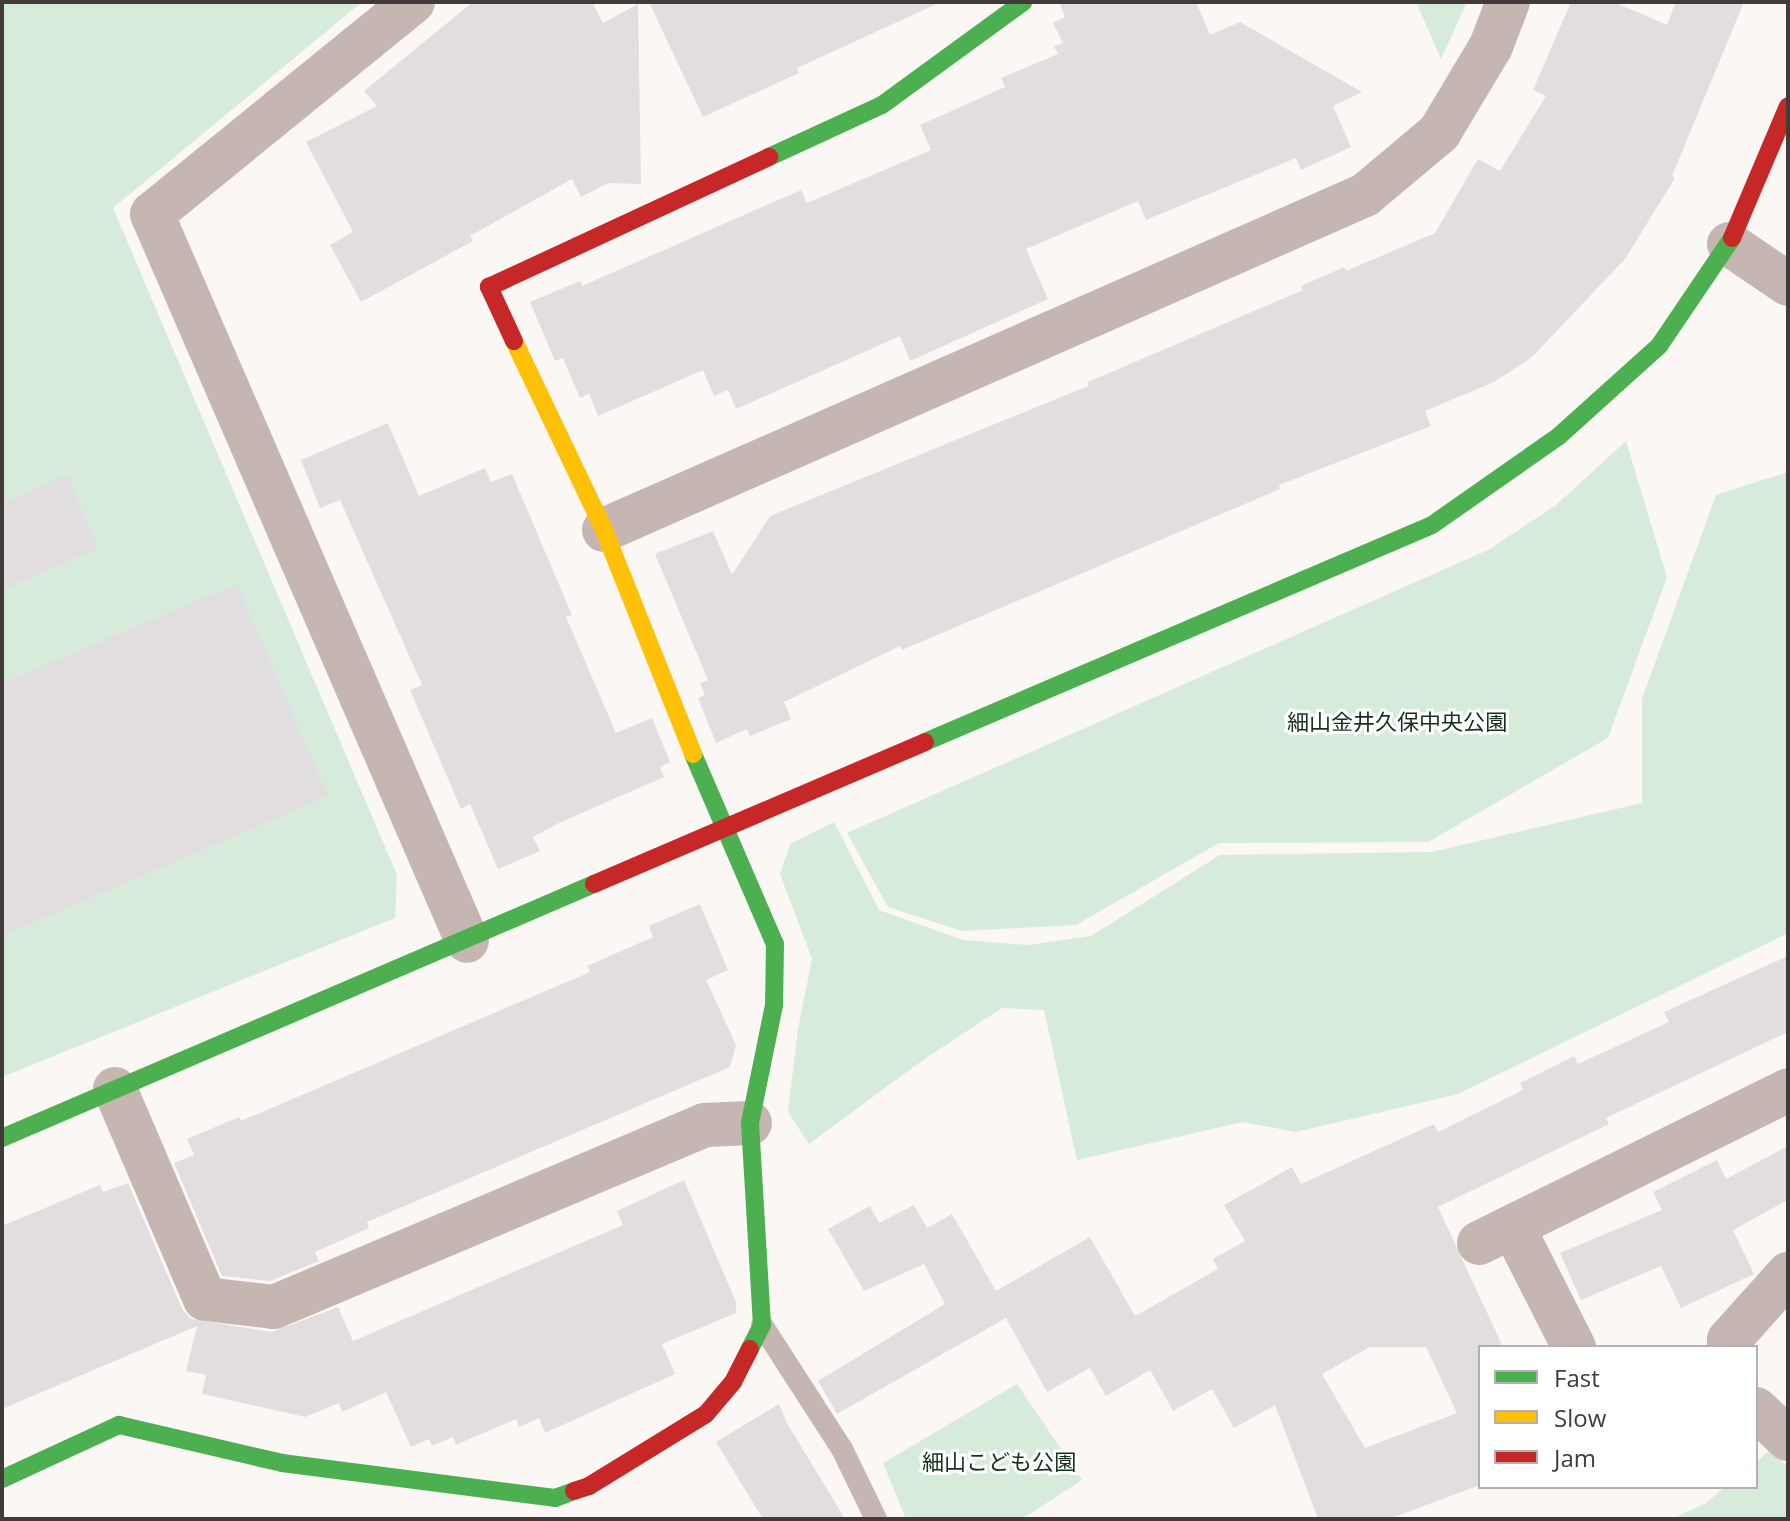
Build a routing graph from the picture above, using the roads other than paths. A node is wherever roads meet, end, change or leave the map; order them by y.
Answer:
1 (413, 2) edge
2 (1023, 2) edge
3 (1508, 2) edge
4 (1788, 106) edge
5 (1729, 244) junction
6 (1788, 284) edge
7 (604, 530) junction
8 (724, 831) junction
9 (467, 941) junction
10 (115, 1089) junction
11 (1788, 1090) edge
12 (750, 1123) junction
13 (2, 1138) edge
14 (1788, 1274) edge
15 (762, 1325) junction
16 (1573, 1345) edge
17 (1729, 1345) edge
18 (1758, 1411) edge
19 (1788, 1439) edge
20 (2, 1479) edge
21 (876, 1519) edge

1 - 9 street
2 - 7 street
3 - 7 street
4 - 5 street
5 - 6 street
5 - 8 street
7 - 8 street
8 - 9 street
8 - 12 street
9 - 10 street
10 - 12 street
10 - 13 street
11 - 16 street
12 - 15 street
14 - 17 street
15 - 20 street
15 - 21 lane
18 - 19 street

